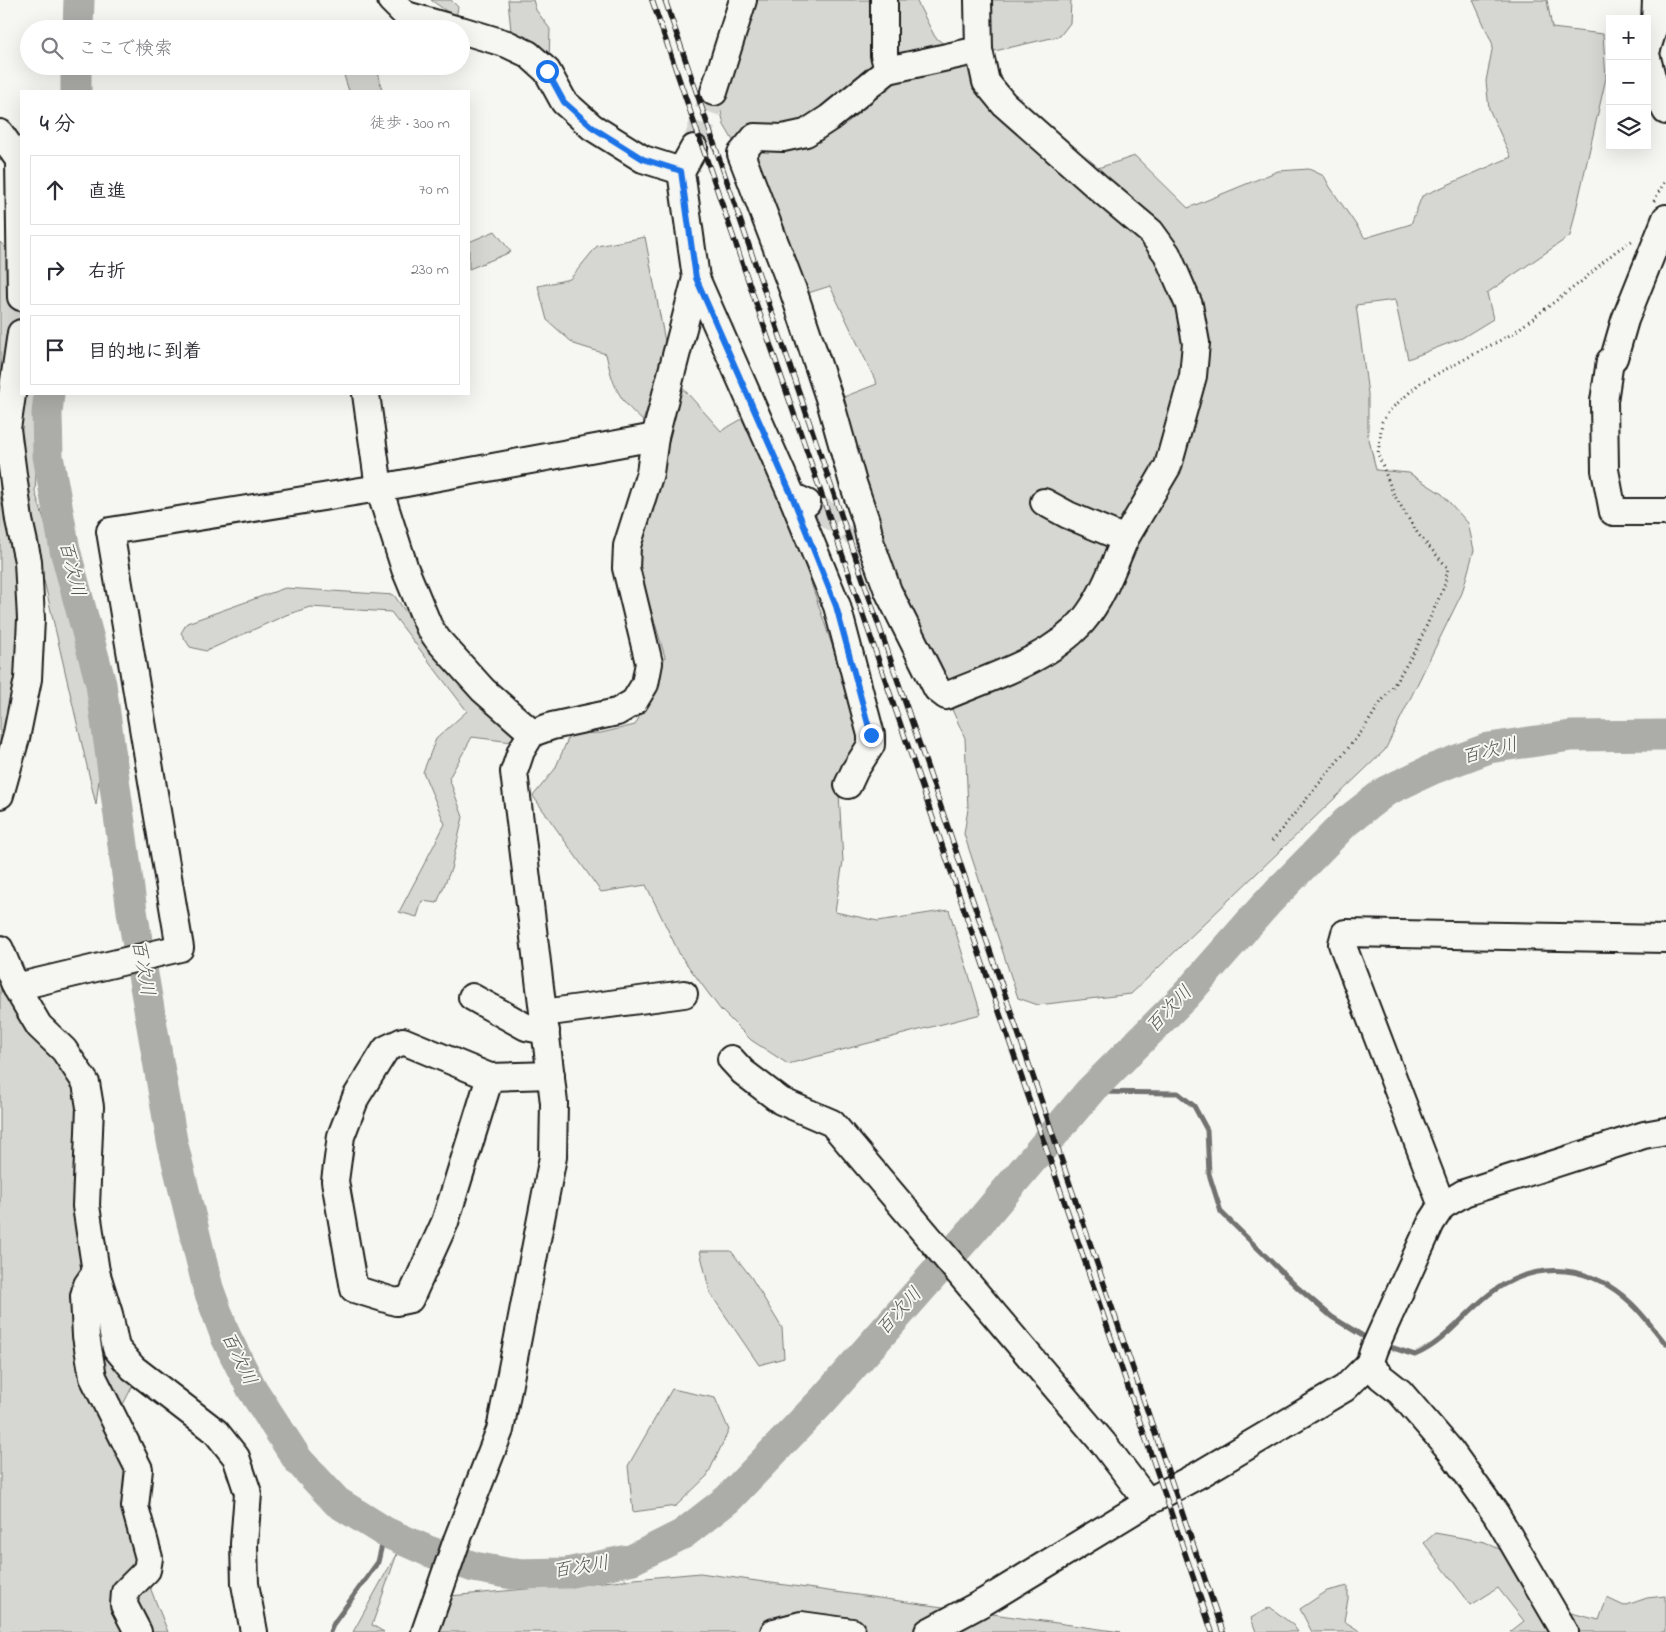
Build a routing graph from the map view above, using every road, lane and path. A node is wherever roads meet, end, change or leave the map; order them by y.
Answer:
1 (391, 0) edge
2 (743, 0) edge
3 (884, 0) edge
4 (978, 0) edge
5 (1656, 0) edge
6 (426, 20) edge
7 (470, 33) edge
8 (1651, 36) edge
9 (979, 50) junction
10 (1648, 60) edge
11 (888, 70) junction
12 (714, 92) tunnel mouth
13 (1666, 110) edge
14 (0, 133) edge
15 (694, 148) tunnel mouth
16 (681, 171) junction
17 (1666, 179) edge
18 (1660, 211) edge
19 (20, 228) edge
20 (1638, 238) dead end
21 (696, 278) junction
22 (20, 340) edge
23 (366, 395) edge
24 (655, 437) junction
25 (379, 488) junction
26 (792, 496) junction
27 (1044, 502) dead end
28 (816, 507) tunnel mouth
29 (1666, 512) edge
30 (1124, 539) junction
31 (532, 733) junction
32 (848, 785) dead end
33 (0, 795) edge
34 (1272, 840) dead end
35 (1666, 939) edge
36 (0, 949) edge
37 (16, 987) junction
38 (684, 994) dead end
39 (472, 997) dead end
40 (545, 1022) junction
41 (731, 1059) dead end
42 (551, 1075) junction
43 (490, 1077) junction
44 (1666, 1131) edge
45 (1442, 1206) junction
46 (96, 1272) junction
47 (1374, 1349) junction
48 (1148, 1502) junction
49 (138, 1632) edge
50 (254, 1632) edge
51 (425, 1632) edge
52 (774, 1632) edge
53 (852, 1632) edge
54 (928, 1632) edge
55 (1565, 1632) edge

1 - 6 street
2 - 12 street
3 - 11 street
4 - 9 street
5 - 8 street
7 - 16 street
9 - 11 street
9 - 30 street
10 - 13 street
11 - 30 street
14 - 19 street
15 - 16 street
16 - 21 street
17 - 18 path
18 - 29 street
20 - 34 path
21 - 24 street
21 - 26 street
22 - 33 street
23 - 25 street
24 - 25 street
24 - 31 street
25 - 31 street
25 - 37 street
26 - 28 street
26 - 32 street
27 - 30 street
31 - 40 street
35 - 45 street
36 - 37 street
37 - 46 street
38 - 40 street
39 - 40 street
40 - 42 street
41 - 48 street
42 - 43 street
42 - 51 street
43 - 43 street
44 - 45 street
45 - 47 street
46 - 49 street
46 - 50 street
47 - 48 street
47 - 55 street
48 - 54 street
52 - 53 street

